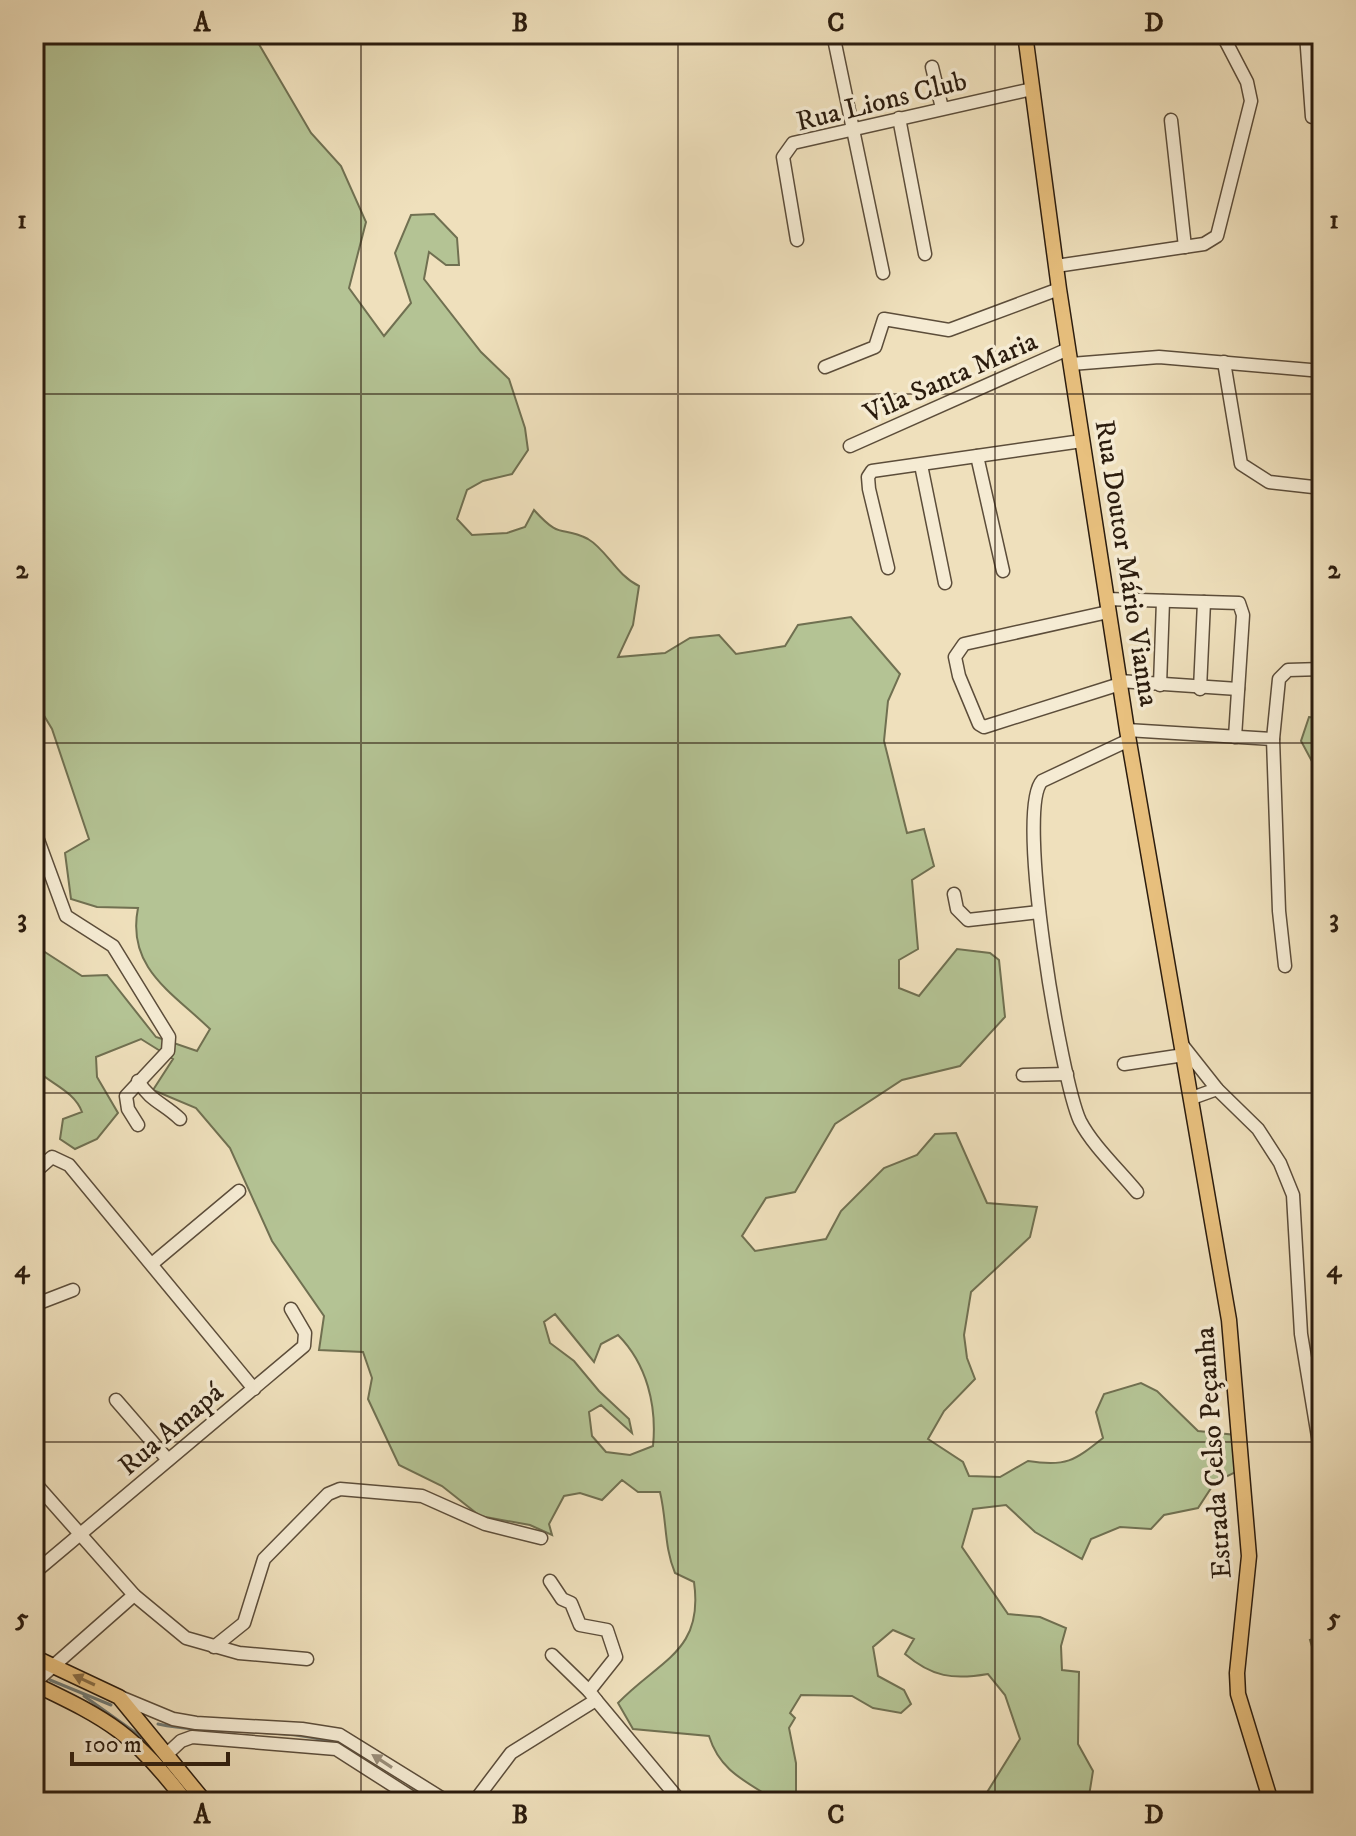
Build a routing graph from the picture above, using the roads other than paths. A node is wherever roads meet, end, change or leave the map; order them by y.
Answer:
1 (833, 34) edge
2 (1025, 34) edge
3 (1222, 34) edge
4 (1306, 34) edge
5 (932, 67) dead end
6 (1032, 89) junction
7 (942, 108) junction
8 (1312, 117) dead end
9 (899, 118) junction
10 (1171, 120) dead end
11 (852, 128) junction
12 (797, 240) dead end
13 (1185, 247) junction
14 (925, 254) dead end
15 (1056, 266) junction
16 (883, 273) dead end
17 (1059, 289) junction
18 (1070, 356) junction
19 (1224, 362) junction
20 (825, 367) dead end
21 (1322, 371) edge
22 (1082, 441) junction
23 (850, 446) dead end
24 (977, 456) junction
25 (921, 465) junction
26 (1322, 488) edge
27 (888, 568) dead end
28 (1003, 571) dead end
29 (945, 583) dead end
30 (1163, 601) junction
31 (1204, 602) junction
32 (1107, 605) junction
33 (1322, 669) edge
34 (1120, 683) junction
35 (1160, 685) junction
36 (1200, 689) junction
37 (1238, 689) junction
38 (1128, 735) junction
39 (1235, 737) junction
40 (1273, 739) junction
41 (34, 829) edge
42 (954, 894) dead end
43 (1039, 912) junction
44 (1285, 966) dead end
45 (1184, 1050) junction
46 (1124, 1064) dead end
47 (1067, 1074) junction
48 (1023, 1075) dead end
49 (138, 1081) junction
50 (1217, 1089) junction
51 (1192, 1098) junction
52 (180, 1119) dead end
53 (138, 1125) dead end
54 (34, 1173) edge
55 (239, 1191) dead end
56 (1137, 1192) dead end
57 (153, 1263) junction
58 (73, 1290) dead end
59 (34, 1305) edge
60 (291, 1309) dead end
61 (254, 1389) junction
62 (116, 1400) dead end
63 (168, 1460) junction
64 (1322, 1461) edge
65 (34, 1482) edge
66 (77, 1535) junction
67 (541, 1538) dead end
68 (34, 1573) edge
69 (550, 1581) dead end
70 (134, 1595) junction
71 (214, 1647) junction
72 (552, 1655) dead end
73 (34, 1657) edge
74 (307, 1659) dead end
75 (54, 1666) junction
76 (34, 1683) edge
77 (593, 1695) junction
78 (119, 1697) junction
79 (167, 1754) junction
80 (411, 1800) edge
81 (186, 1802) edge
82 (205, 1802) edge
83 (448, 1802) edge
84 (474, 1802) edge
85 (681, 1802) edge
86 (1271, 1802) edge

1 - 11 street
2 - 6 main road, Rua Doutor Mário Vianna
3 - 13 street
4 - 8 street
5 - 7 street
6 - 7 street, Rua Lions Club
6 - 15 main road, Rua Doutor Mário Vianna
7 - 9 street, Rua Lions Club
9 - 11 street, Rua Lions Club
9 - 14 street
10 - 13 street
11 - 12 street, Rua Lions Club
11 - 16 street
13 - 15 street
15 - 17 main road, Rua Doutor Mário Vianna
17 - 18 main road, Rua Doutor Mário Vianna
17 - 20 street
18 - 19 street, Vila Santa Maria
18 - 22 main road, Rua Doutor Mário Vianna
18 - 23 street, Vila Santa Maria
19 - 21 street, Vila Santa Maria
19 - 26 street
22 - 24 street
22 - 32 main road, Rua Doutor Mário Vianna
24 - 25 street
24 - 28 street
25 - 27 street
25 - 29 street
30 - 31 street
30 - 32 street
30 - 35 street
31 - 36 street
31 - 37 street
32 - 34 main road, Rua Doutor Mário Vianna
32 - 34 street
33 - 40 street
34 - 35 street
34 - 38 main road, Rua Doutor Mário Vianna
35 - 36 street
36 - 37 street
37 - 39 street
38 - 39 street
38 - 43 street
38 - 45 main road, Rua Doutor Mário Vianna
39 - 40 street
40 - 44 street
41 - 49 street
42 - 43 street
43 - 47 street
45 - 46 street
45 - 50 street
45 - 51 main road, Rua Doutor Mário Vianna
47 - 48 street
47 - 56 street
49 - 52 street
49 - 53 street
50 - 51 street
50 - 64 street
51 - 86 main road, Estrada Celso Peçanha
54 - 57 street
55 - 57 street
57 - 61 street
58 - 59 street
60 - 61 street, Rua Amapá
61 - 63 street, Rua Amapá
62 - 63 street
63 - 66 street, Rua Amapá
65 - 66 street
66 - 68 street, Rua Amapá
66 - 70 street
67 - 71 street
69 - 77 street
70 - 71 street
70 - 75 street
71 - 74 street
72 - 77 street
73 - 75 main road
75 - 76 street
78 -> 75 main road
76 - 81 main road
77 - 84 street
77 - 85 street
78 - 79 main road
83 -> 78 street
79 - 80 street
79 - 82 main road

